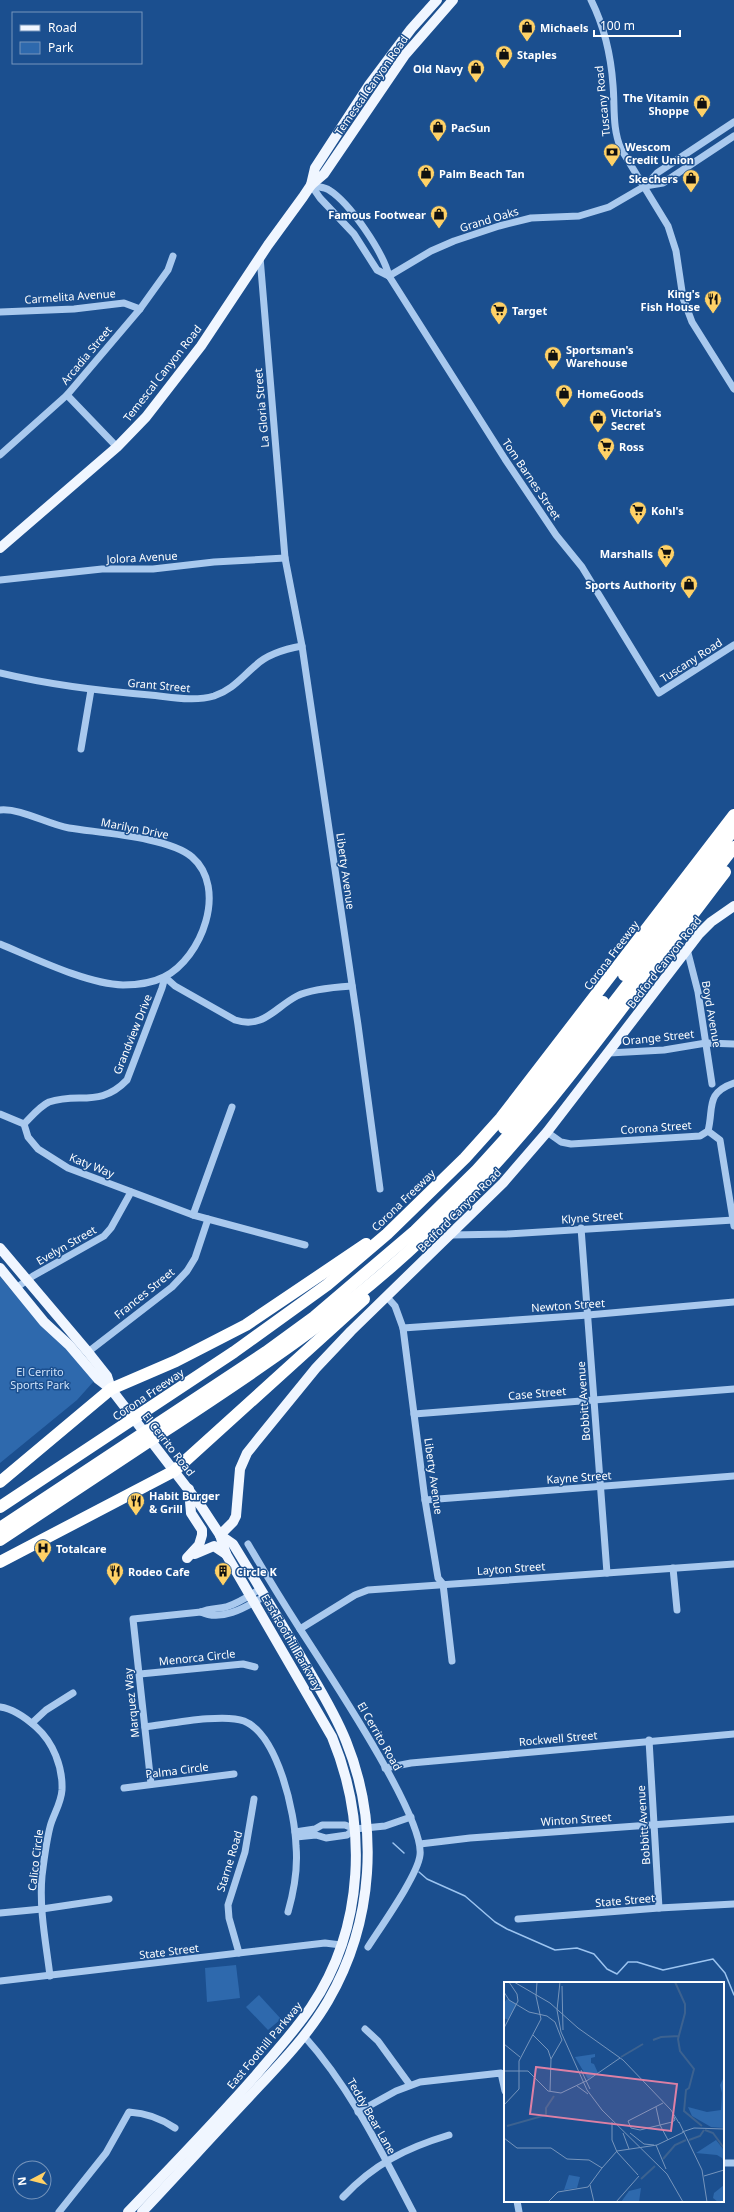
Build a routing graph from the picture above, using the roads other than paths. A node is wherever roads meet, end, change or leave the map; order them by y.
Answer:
1 (437, 0) edge
2 (453, 0) edge
3 (591, 0) edge
4 (734, 122) edge
5 (734, 136) edge
6 (311, 185) junction
7 (645, 186) junction
8 (173, 256) dead end
9 (260, 257) junction
10 (389, 276) junction
11 (140, 308) junction
12 (0, 312) edge
13 (734, 389) edge
14 (67, 396) junction
15 (117, 447) junction
16 (0, 455) edge
17 (0, 548) edge
18 (285, 558) junction
19 (0, 580) edge
20 (734, 645) edge
21 (302, 646) junction
22 (0, 673) edge
23 (91, 690) junction
24 (660, 693) joint
25 (81, 749) dead end
26 (0, 810) edge
27 (734, 811) edge
28 (734, 815) edge
29 (734, 829) edge
30 (718, 836) junction
31 (734, 847) edge
32 (733, 861) edge
33 (734, 906) edge
34 (0, 944) edge
35 (687, 949) junction
36 (165, 977) junction
37 (352, 986) junction
38 (706, 1044) junction
39 (734, 1044) edge
40 (609, 1053) junction
41 (734, 1082) edge
42 (712, 1084) dead end
43 (232, 1107) dead end
44 (0, 1114) edge
45 (24, 1124) junction
46 (708, 1131) junction
47 (547, 1132) junction
48 (380, 1189) dead end
49 (131, 1192) junction
50 (193, 1214) junction
51 (208, 1219) junction
52 (734, 1222) edge
53 (581, 1228) junction
54 (387, 1234) junction
55 (451, 1235) junction
56 (421, 1240) junction
57 (305, 1245) dead end
58 (0, 1248) edge
59 (0, 1268) edge
60 (26, 1280) junction
61 (16, 1288) junction
62 (387, 1297) junction
63 (734, 1302) edge
64 (588, 1315) junction
65 (402, 1328) junction
66 (88, 1352) junction
67 (111, 1389) junction
68 (734, 1389) edge
69 (594, 1399) junction
70 (414, 1414) junction
71 (157, 1418) junction
72 (126, 1439) junction
73 (174, 1471) junction
74 (734, 1476) edge
75 (0, 1482) edge
76 (600, 1486) junction
77 (189, 1489) junction
78 (425, 1500) junction
79 (0, 1507) edge
80 (50, 1507) junction
81 (0, 1517) edge
82 (0, 1528) edge
83 (0, 1533) edge
84 (220, 1535) junction
85 (0, 1540) edge
86 (248, 1544) dead end
87 (226, 1554) junction
88 (0, 1562) edge
89 (734, 1564) edge
90 (673, 1568) junction
91 (606, 1573) junction
92 (443, 1584) junction
93 (262, 1593) junction
94 (253, 1598) junction
95 (677, 1610) dead end
96 (300, 1629) junction
97 (452, 1661) dead end
98 (256, 1667) dead end
99 (140, 1674) junction
100 (73, 1693) dead end
101 (0, 1707) edge
102 (32, 1723) junction
103 (144, 1727) junction
104 (734, 1734) edge
105 (649, 1740) junction
106 (385, 1768) junction
107 (234, 1774) dead end
108 (151, 1784) junction
109 (124, 1788) dead end
110 (254, 1799) dead end
111 (411, 1817) junction
112 (734, 1819) edge
113 (655, 1826) junction
114 (367, 1828) junction
115 (355, 1829) junction
116 (316, 1832) junction
117 (295, 1834) junction
118 (420, 1844) junction
119 (109, 1899) dead end
120 (734, 1904) edge
121 (659, 1908) junction
122 (42, 1910) junction
123 (288, 1912) dead end
124 (0, 1913) edge
125 (518, 1919) dead end
126 (341, 1945) junction
127 (368, 1947) dead end
128 (239, 1953) junction
129 (50, 1976) junction
130 (0, 1981) edge
131 (326, 1982) junction
132 (366, 2029) dead end
133 (304, 2036) junction
134 (410, 2085) junction
135 (504, 2086) edge
136 (243, 2090) junction
137 (358, 2112) junction
138 (175, 2128) dead end
139 (449, 2135) dead end
140 (386, 2161) junction
141 (147, 2191) junction
142 (343, 2197) dead end
143 (517, 2202) edge
144 (59, 2212) edge
145 (128, 2212) edge
146 (135, 2212) edge
147 (142, 2212) edge
148 (413, 2212) edge
149 (519, 2212) edge

1 - 6 main road, Temescal Canyon Road
2 - 6 main road, Temescal Canyon Road
3 - 7 street, Tuscany Road
4 - 7 street, Grand Oaks
5 - 7 street, Grand Oaks
6 - 9 main road, Temescal Canyon Road
6 - 10 street, Tom Barnes Street
6 - 10 street, Tom Barnes Street
7 - 10 street, Grand Oaks
7 - 13 street, Tuscany Road
8 - 11 street, Arcadia Street
9 - 15 main road, Temescal Canyon Road
9 - 18 street, La Gloria Street
10 - 24 street, Tom Barnes Street
11 - 12 street, Carmelita Avenue
11 - 14 street, Arcadia Street
14 - 15 street
14 - 16 street, Arcadia Street
15 - 17 main road, Temescal Canyon Road
18 - 19 street, Jolora Avenue
18 - 21 street, Liberty Avenue
20 - 24 street, Tuscany Road
21 - 23 street, Grant Street
21 - 37 street, Liberty Avenue
22 - 23 street, Grant Street
23 - 25 street
26 - 36 street, Marilyn Drive
27 - 30 highway
28 - 30 highway, Corona Freeway
29 - 71 highway
30 - 54 highway, Corona Freeway
31 - 71 highway
32 - 56 highway, Corona Freeway
33 - 35 main road, Bedford Canyon Road
34 - 36 street, Marilyn Drive
35 - 38 street, Boyd Avenue
35 - 40 main road, Bedford Canyon Road
36 - 37 street
36 - 45 street, Grandview Drive
37 - 48 street, Liberty Avenue
38 - 39 street, Orange Street
38 - 40 street, Orange Street
38 - 42 street, Boyd Avenue
40 - 47 main road, Bedford Canyon Road
41 - 46 street, Corona Street
43 - 50 street
44 - 45 street
45 - 49 street, Katy Way
46 - 47 street, Corona Street
46 - 52 street
47 - 55 main road, Bedford Canyon Road
49 - 50 street, Katy Way
49 - 60 street, Evelyn Street
50 - 51 street, Katy Way
51 - 57 street, Katy Way
51 - 66 street, Frances Street
52 - 53 street, Klyne Street
53 - 55 street, Klyne Street
53 - 64 street, Bobbitt Avenue
54 - 67 highway
54 - 71 highway, Corona Freeway
55 - 62 main road, Bedford Canyon Road
56 - 71 highway, Corona Freeway
56 - 73 highway
58 - 60 main road, El Cerrito Road
59 - 61 main road, El Cerrito Road
60 - 61 street, Evelyn Street
60 - 66 main road, El Cerrito Road
61 - 67 main road, El Cerrito Road
62 - 65 street, Liberty Avenue
62 - 84 main road, Bedford Canyon Road
63 - 64 street, Newton Street
64 - 65 street, Newton Street
64 - 69 street, Bobbitt Avenue
65 - 70 street, Liberty Avenue
66 - 67 main road, El Cerrito Road
67 - 73 main road, El Cerrito Road
67 - 75 highway
68 - 69 street, Case Street
69 - 70 street, Case Street
69 - 76 street, Bobbitt Avenue
70 - 78 street, Liberty Avenue
71 - 72 highway, Corona Freeway
71 - 72 highway, Corona Freeway
72 - 79 highway, Corona Freeway
72 - 80 highway, Corona Freeway
72 - 81 highway
72 - 82 highway
73 - 77 main road, El Cerrito Road
73 - 88 highway
74 - 76 street, Kayne Street
76 - 78 street, Kayne Street
76 - 91 street, Bobbitt Avenue
77 - 84 main road, El Cerrito Road
77 - 87 main road
78 - 92 street, Liberty Avenue
80 - 83 highway
80 - 85 highway, Corona Freeway
84 - 87 main road, East Foothill Parkway
84 - 93 main road, East Foothill Parkway
86 - 96 street, El Cerrito Road
87 - 94 main road, East Foothill Parkway
89 - 90 street, Layton Street
90 - 91 street, Layton Street
90 - 95 street
91 - 92 street, Layton Street
92 - 96 street, Layton Street
92 - 97 street, Liberty Avenue
93 - 94 street
93 - 114 main road, East Foothill Parkway
94 - 99 street, Marquez Way
94 - 115 main road, East Foothill Parkway
96 - 106 street, El Cerrito Road
98 - 99 street, Menorca Circle
99 - 103 street, Marquez Way
100 - 102 street
101 - 102 street, Calico Circle
102 - 122 street, Calico Circle
103 - 108 street, Marquez Way
103 - 117 street
104 - 105 street, Rockwell Street
105 - 106 street, Rockwell Street
105 - 113 street, Bobbitt Avenue
106 - 111 street, El Cerrito Road
107 - 108 street, Palma Circle
108 - 109 street, Palma Circle
110 - 128 street, Starne Road
111 - 114 street
111 - 118 street, El Cerrito Road
112 - 113 street, Winton Street
113 - 118 street, Winton Street
113 - 121 street, Bobbitt Avenue
114 - 115 street
114 - 133 main road, East Foothill Parkway
115 - 116 street
115 - 116 street
115 - 126 main road, East Foothill Parkway
116 - 117 street
117 - 123 street
118 - 127 street, El Cerrito Road
119 - 122 street
120 - 121 street, State Street
121 - 125 street, State Street
122 - 124 street
122 - 129 street, Calico Circle
126 - 128 street, State Street
126 - 131 main road, East Foothill Parkway
128 - 129 street, State Street
129 - 130 street, State Street
131 - 133 main road
131 - 136 main road, East Foothill Parkway
132 - 134 street
133 - 136 main road
133 - 137 street, Teddy Bear Lane
133 - 147 main road, East Foothill Parkway
134 - 135 street
134 - 137 street
136 - 141 main road, East Foothill Parkway
137 - 140 street, Teddy Bear Lane
138 - 144 street
139 - 140 street
140 - 142 street
140 - 148 street, Teddy Bear Lane
141 - 145 main road, East Foothill Parkway
141 - 146 main road
143 - 149 street

